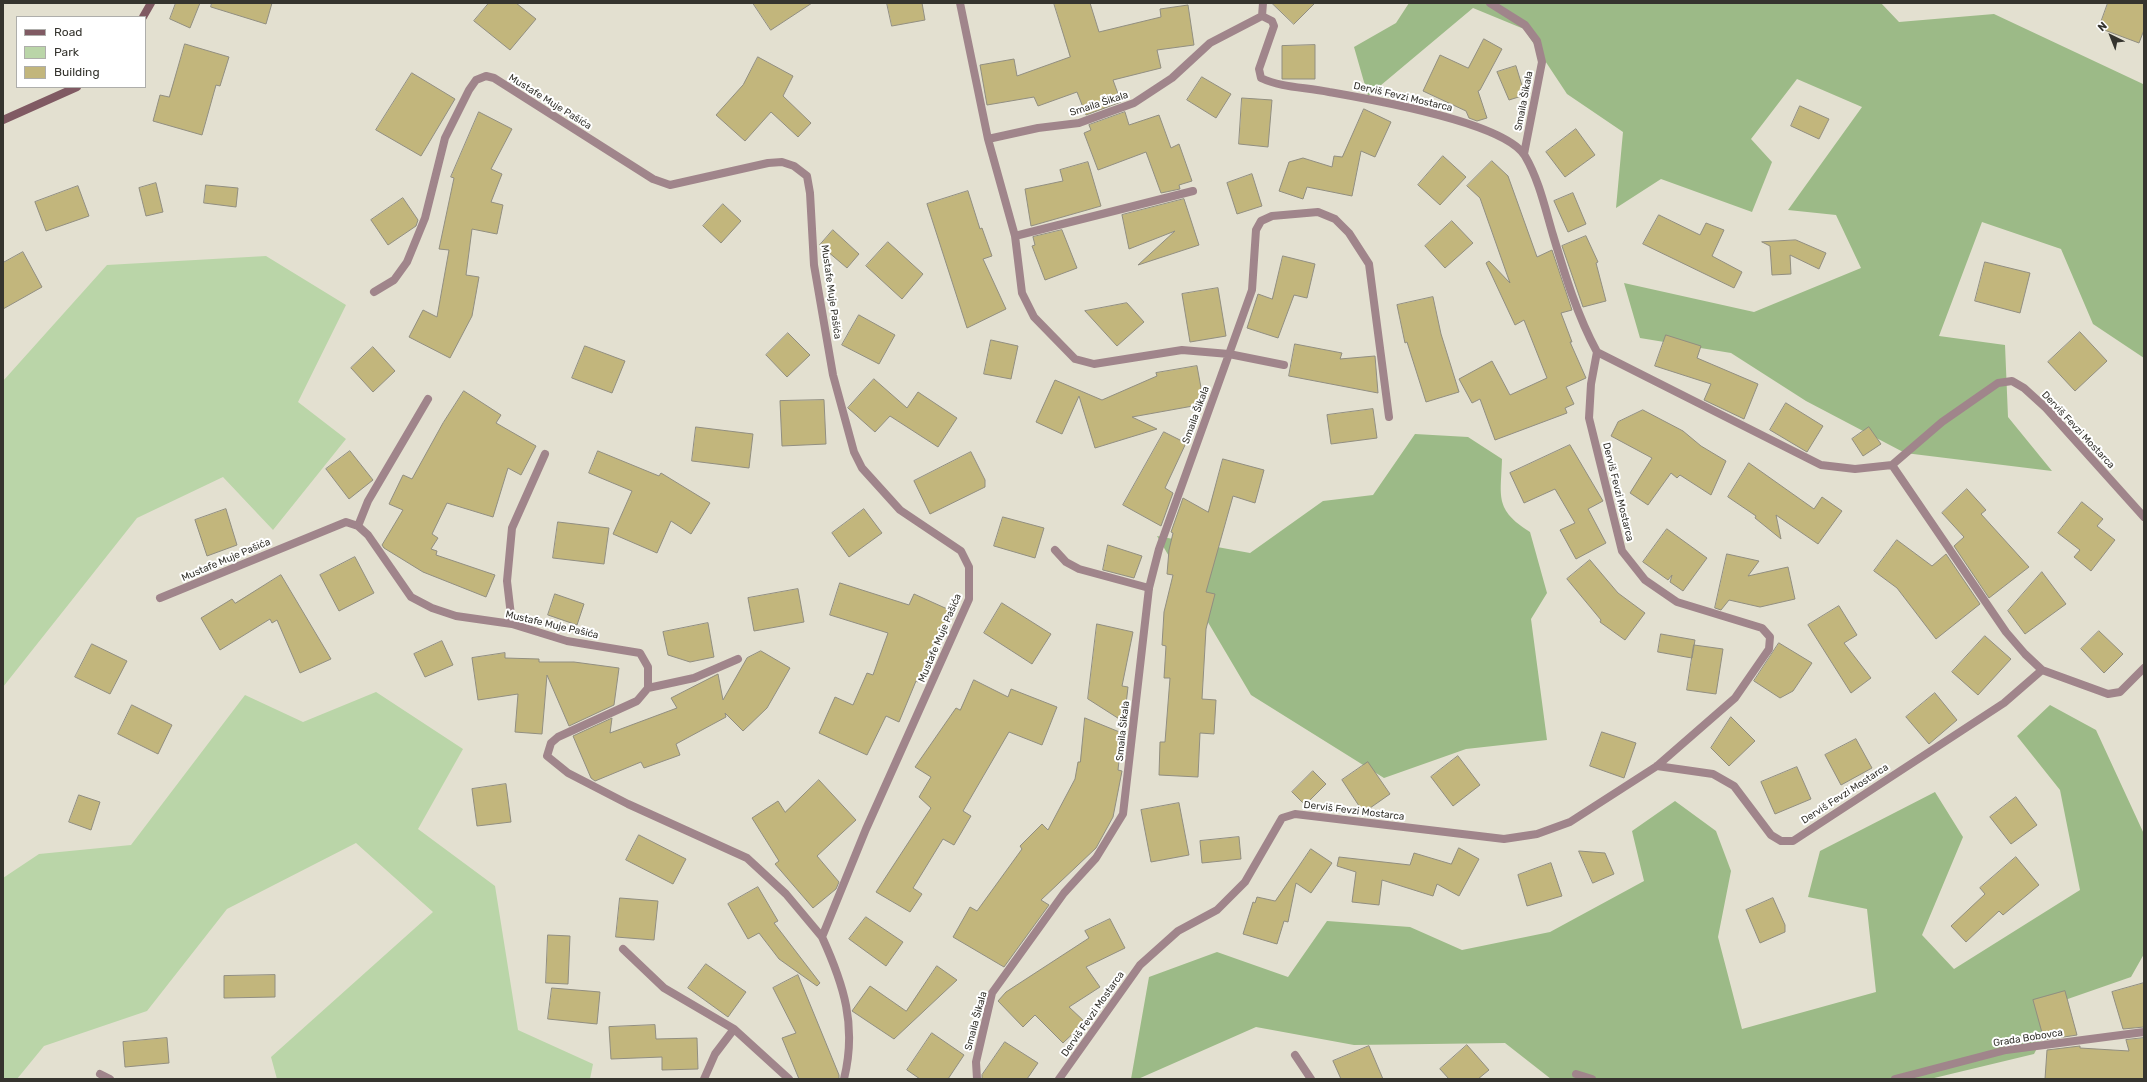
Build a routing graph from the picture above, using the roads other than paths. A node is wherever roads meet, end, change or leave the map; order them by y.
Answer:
1 (151, 3) edge
2 (960, 3) edge
3 (1262, 3) edge
4 (1490, 3) edge
5 (144, 16) edge
6 (1262, 16) junction
7 (75, 88) edge
8 (3, 120) edge
9 (988, 138) junction
10 (1524, 154) junction
11 (1193, 191) dead end
12 (1015, 236) junction
13 (374, 292) dead end
14 (1597, 352) junction
15 (1229, 354) junction
16 (1284, 365) dead end
17 (428, 399) dead end
18 (1390, 417) dead end
19 (545, 454) dead end
20 (1892, 465) junction
21 (2144, 517) edge
22 (358, 526) junction
23 (1055, 550) dead end
24 (1149, 588) junction
25 (160, 598) dead end
26 (512, 624) junction
27 (738, 659) dead end
28 (2144, 668) edge
29 (2042, 670) junction
30 (648, 688) junction
31 (1657, 766) junction
32 (822, 936) junction
33 (623, 949) dead end
34 (734, 1029) junction
35 (2144, 1032) edge
36 (1295, 1055) dead end
37 (100, 1074) dead end
38 (1576, 1074) dead end
39 (110, 1079) edge
40 (704, 1079) edge
41 (789, 1079) edge
42 (844, 1079) edge
43 (977, 1079) edge
44 (1059, 1079) edge
45 (1311, 1079) edge
46 (1592, 1079) edge
47 (1894, 1079) edge

1 - 5 street
2 - 9 street
3 - 6 street
4 - 10 street, Smaila Šikala
6 - 9 street, Smaila Šikala
6 - 10 street, Derviš Fevzi Mostarca
7 - 8 street
9 - 12 street
10 - 14 street, Derviš Fevzi Mostarca
11 - 12 street
12 - 15 street
13 - 32 street, Mustafe Muje Pašića
14 - 20 street
14 - 31 street, Derviš Fevzi Mostarca
15 - 16 street
15 - 18 street, Smaila Šikala
15 - 24 street, Smaila Šikala
17 - 22 street
19 - 26 street
20 - 21 street, Derviš Fevzi Mostarca
20 - 29 street
22 - 25 street, Mustafe Muje Pašića
22 - 26 street, Mustafe Muje Pašića
23 - 24 street
24 - 43 street, Smaila Šikala
26 - 30 street, Mustafe Muje Pašića
27 - 30 street
28 - 29 street
29 - 31 street, Derviš Fevzi Mostarca
30 - 32 street
31 - 44 street, Derviš Fevzi Mostarca
32 - 42 street
33 - 34 street
34 - 40 street
34 - 41 street
35 - 47 street, Grada Bobovca
36 - 45 street
37 - 39 street
38 - 46 street

